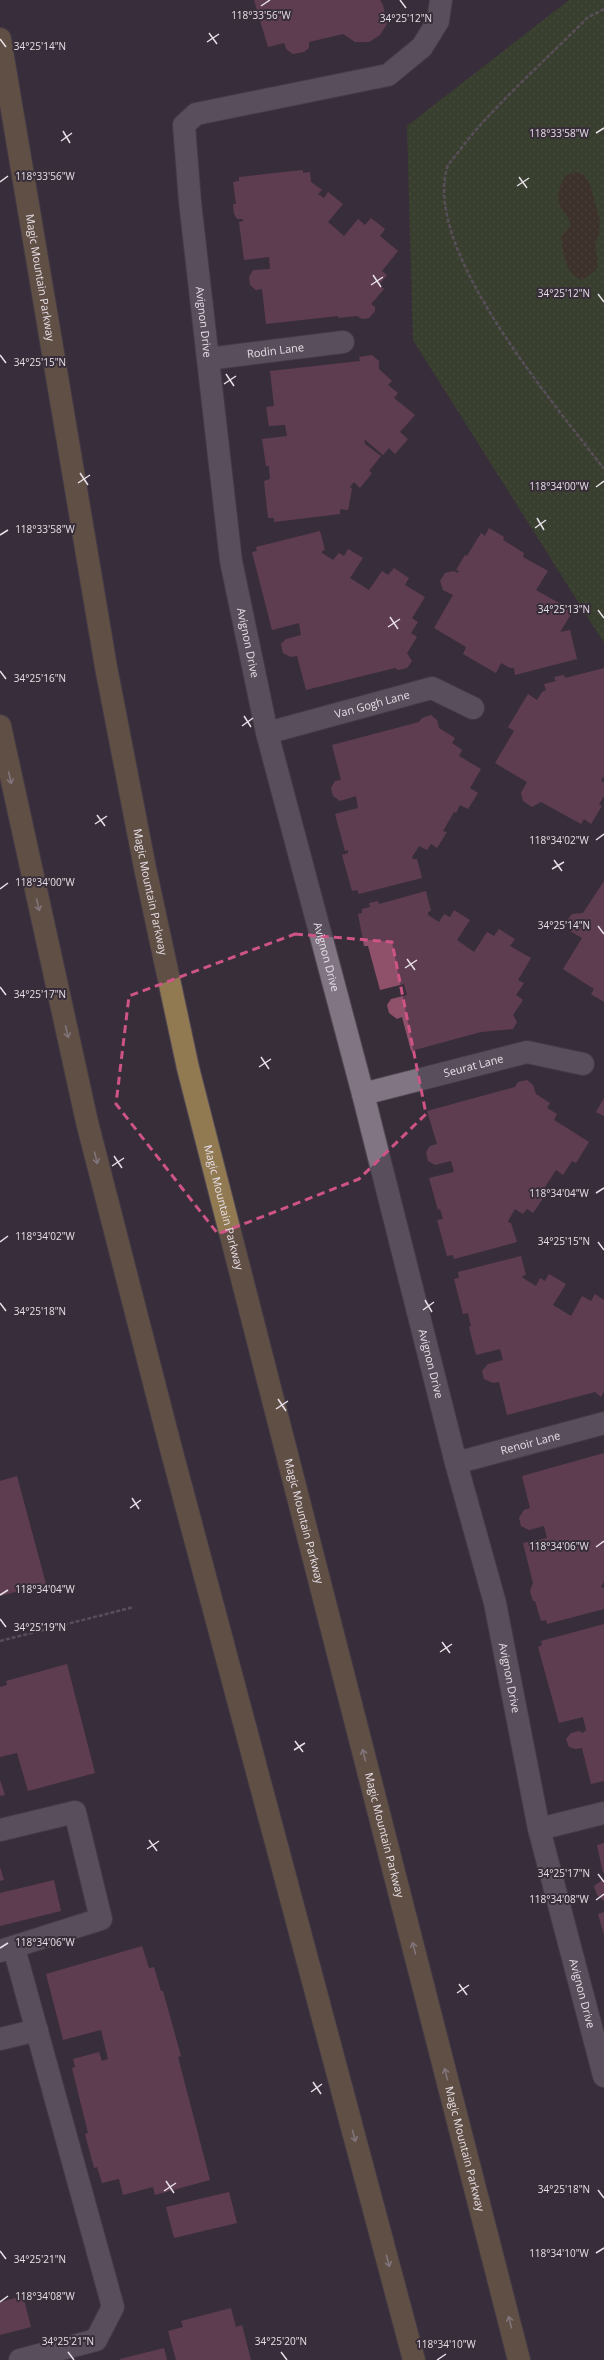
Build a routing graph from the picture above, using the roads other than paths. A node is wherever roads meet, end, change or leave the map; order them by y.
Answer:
1 (441, 0) edge
2 (0, 39) edge
3 (343, 342) dead end
4 (208, 360) junction
5 (473, 708) dead end
6 (0, 726) edge
7 (267, 732) junction
8 (583, 1064) dead end
9 (363, 1094) junction
10 (604, 1423) edge
11 (456, 1463) junction
12 (604, 1812) edge
13 (539, 1829) junction
14 (0, 1830) edge
15 (7, 1949) edge
16 (37, 2030) junction
17 (0, 2039) edge
18 (604, 2076) edge
19 (20, 2360) edge
20 (414, 2360) edge
21 (520, 2360) edge

1 - 4 lane, Avignon Drive
21 -> 2 main road, Magic Mountain Parkway
3 - 4 lane, Rodin Lane
4 - 7 lane, Avignon Drive
5 - 7 lane, Van Gogh Lane
6 -> 20 main road
7 - 9 lane, Avignon Drive
8 - 9 lane, Seurat Lane
9 - 11 lane, Avignon Drive
10 - 11 lane, Renoir Lane
11 - 13 lane, Avignon Drive
12 - 13 lane
13 - 18 lane, Avignon Drive
14 - 15 lane
15 - 16 lane
16 - 17 lane
16 - 19 lane

